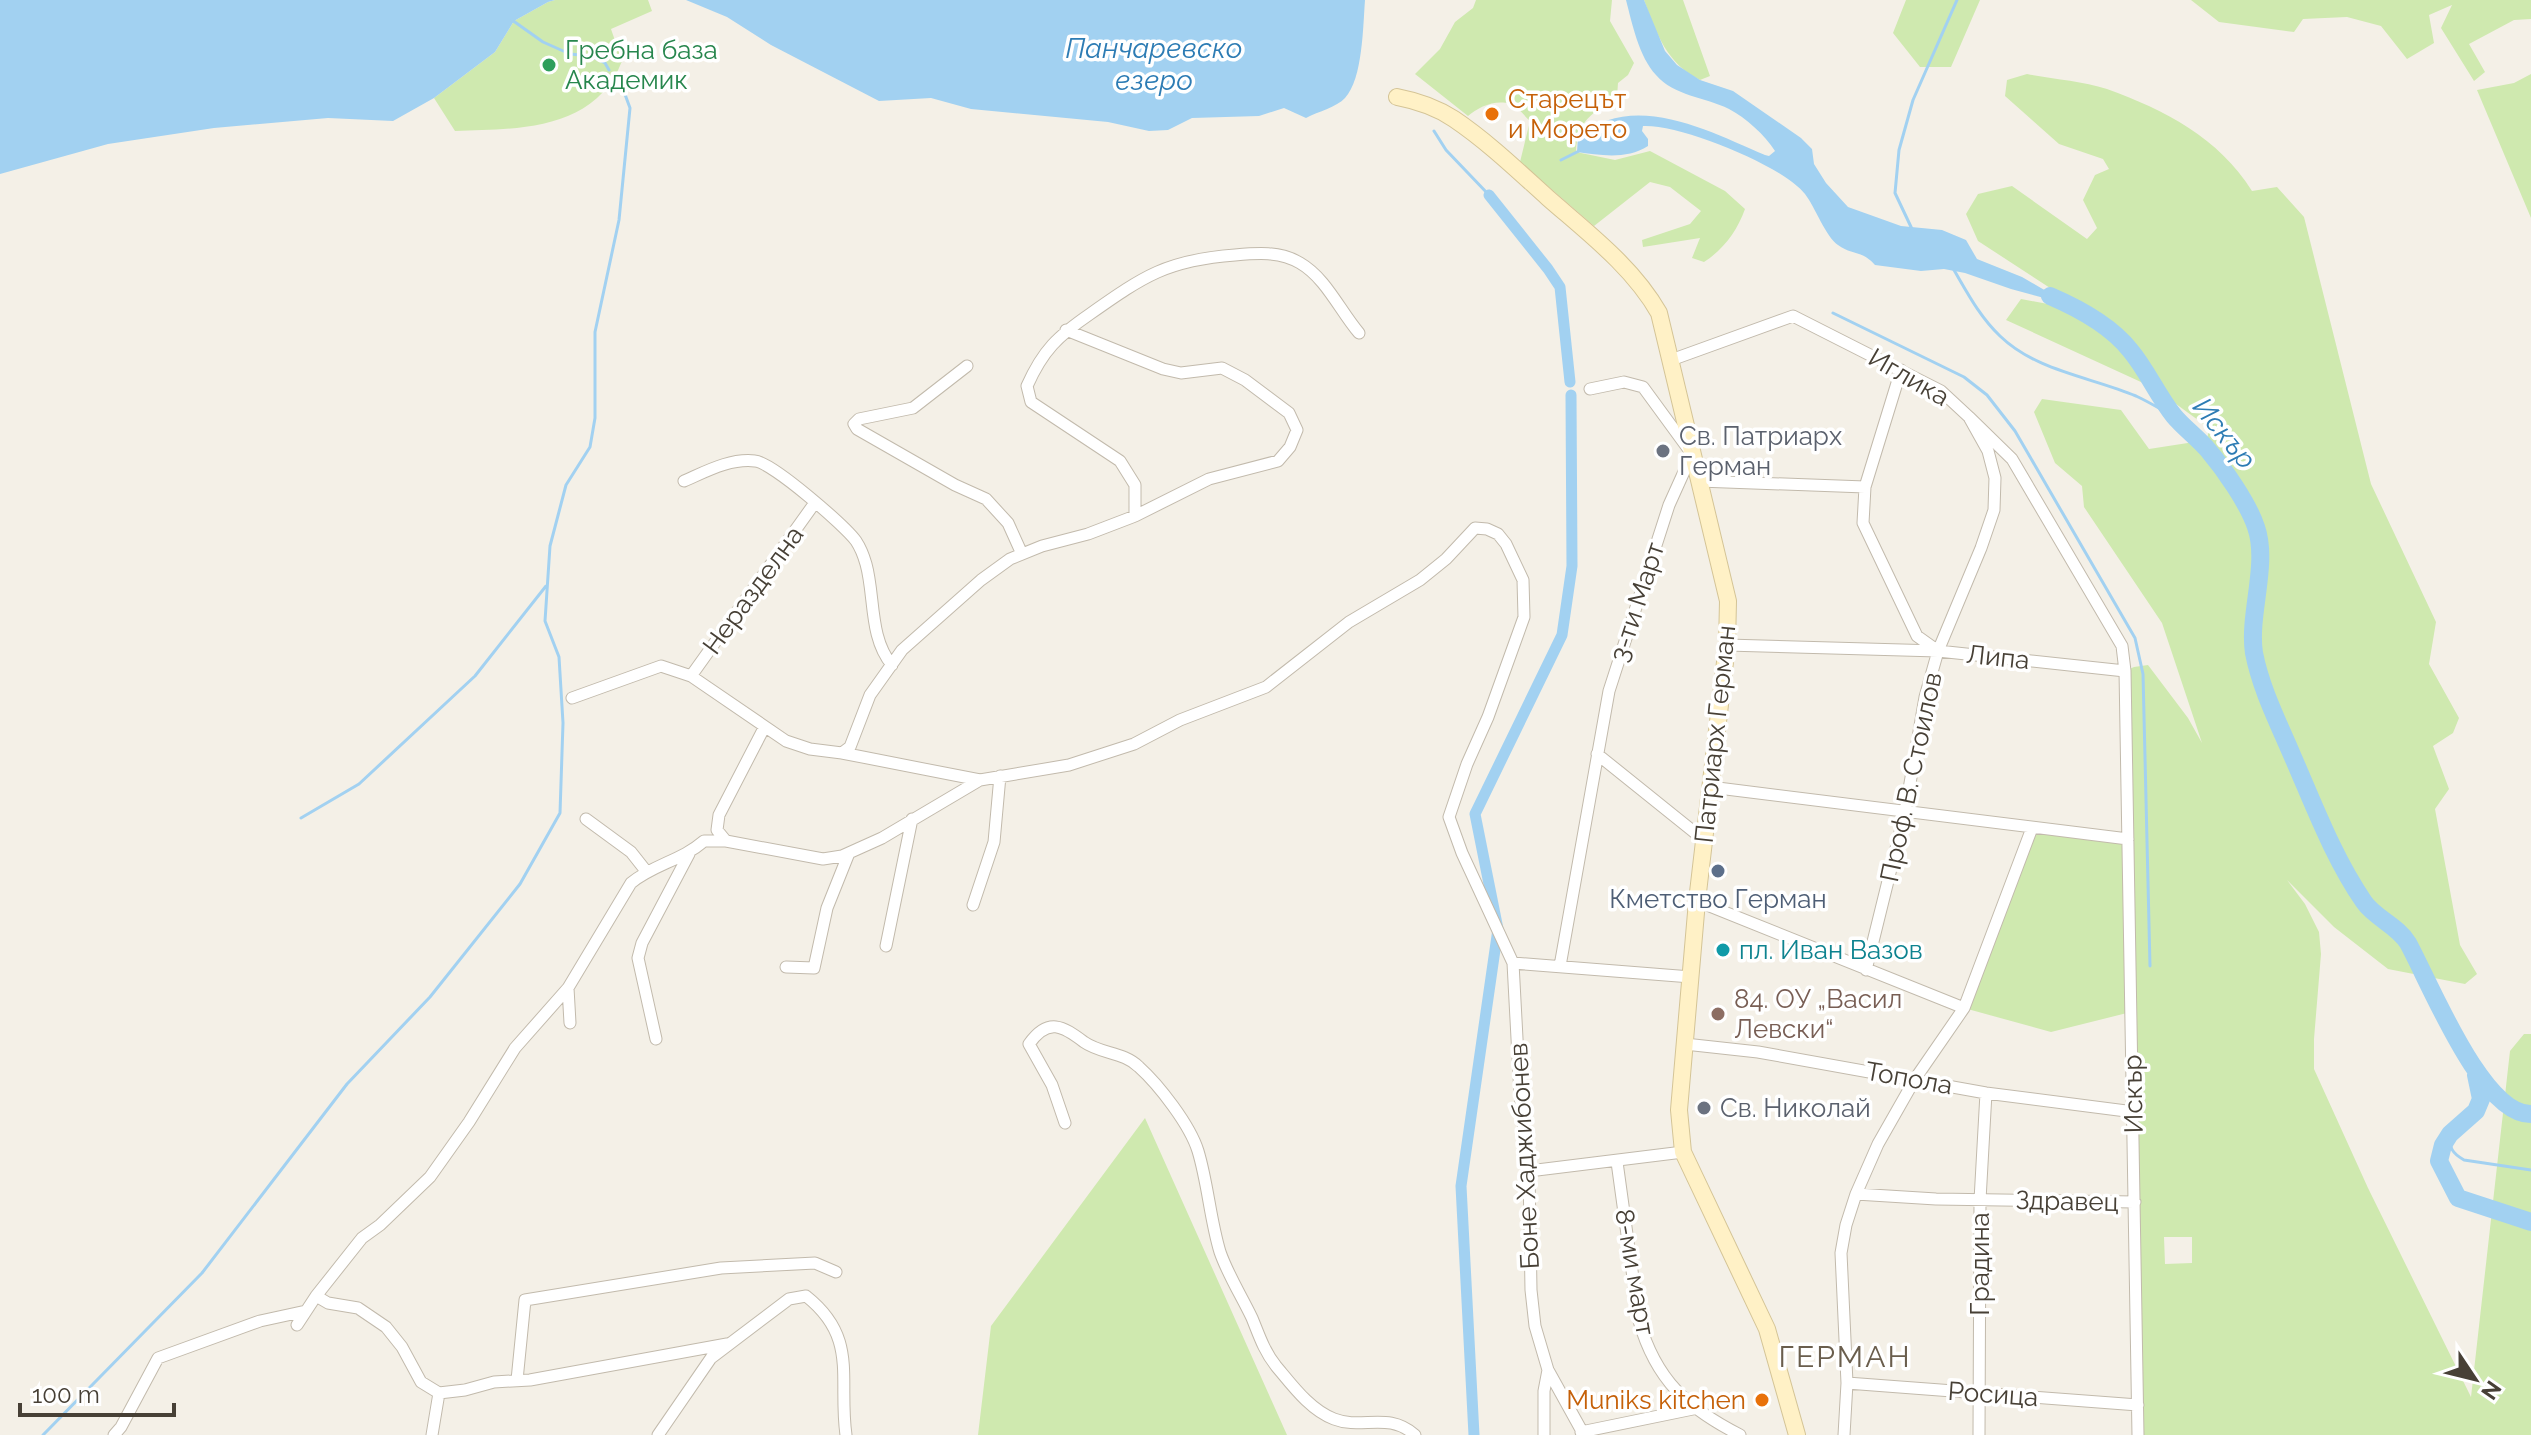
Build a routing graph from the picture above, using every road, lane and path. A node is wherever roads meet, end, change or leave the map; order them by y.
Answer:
1 (1397, 97) dead end
2 (1066, 330) junction
3 (1359, 333) dead end
4 (1671, 360) junction
5 (967, 366) dead end
6 (1901, 370) junction
7 (1590, 389) dead end
8 (1969, 417) junction
9 (1692, 454) junction
10 (684, 481) dead end
11 (1699, 481) junction
12 (1865, 487) junction
13 (814, 504) junction
14 (1135, 516) junction
15 (1022, 554) junction
16 (1727, 645) junction
17 (1938, 651) junction
18 (892, 665) junction
19 (2125, 671) junction
20 (691, 676) junction
21 (572, 698) dead end
22 (764, 728) junction
23 (842, 753) junction
24 (1597, 754) junction
25 (1000, 776) junction
26 (980, 780) junction
27 (1710, 787) junction
28 (1905, 812) junction
29 (586, 819) dead end
30 (912, 819) junction
31 (2032, 828) junction
32 (2128, 839) junction
33 (1704, 840) junction
34 (726, 841) junction
35 (849, 853) junction
36 (689, 854) junction
37 (646, 871) junction
38 (1697, 901) junction
39 (973, 905) dead end
40 (886, 946) dead end
41 (1513, 963) junction
42 (1560, 966) junction
43 (786, 967) dead end
44 (1866, 970) junction
45 (1691, 977) junction
46 (568, 988) junction
47 (1964, 1008) junction
48 (570, 1023) dead end
49 (656, 1039) dead end
50 (1685, 1044) junction
51 (1915, 1079) junction
52 (1986, 1093) junction
53 (2134, 1112) junction
54 (1065, 1123) dead end
55 (1683, 1152) junction
56 (1617, 1162) junction
57 (1529, 1171) junction
58 (1856, 1194) junction
59 (1980, 1200) junction
60 (2135, 1202) junction
61 (836, 1272) dead end
62 (316, 1296) junction
63 (306, 1311) junction
64 (297, 1325) dead end
65 (727, 1344) junction
66 (1548, 1370) junction
67 (517, 1380) junction
68 (1847, 1383) junction
69 (439, 1393) junction
70 (1979, 1393) junction
71 (2138, 1405) junction
72 (1693, 1409) junction
73 (1582, 1434) edge
74 (114, 1435) edge
75 (432, 1435) edge
76 (658, 1435) edge
77 (846, 1435) edge
78 (1415, 1435) edge
79 (1544, 1435) edge
80 (1740, 1435) edge
81 (1797, 1435) edge
82 (1844, 1435) edge
83 (1979, 1435) edge
84 (2138, 1435) edge

1 - 4 street, Патриарх Герман
2 - 3 street
2 - 14 street
2 - 14 street
4 - 6 street, Иглика
4 - 9 street, Патриарх Герман
5 - 15 street
6 - 8 street, Иглика
6 - 12 street, Проф. В. Стоилов
7 - 9 street
8 - 17 street, Иглика
8 - 19 street, Искър
9 - 11 street, Патриарх Герман
9 - 24 street, 3-ти Март
10 - 13 street
11 - 12 street
11 - 16 street, Патриарх Герман
12 - 17 street, Проф. В. Стоилов
13 - 18 street
13 - 20 street, Неразделна
14 - 15 street
15 - 18 street
16 - 17 street, Липа
16 - 27 street, Патриарх Герман
17 - 19 street, Липа
17 - 28 street, Проф. В. Стоилов
18 - 23 street
19 - 32 street, Искър
20 - 21 street
20 - 22 street
22 - 23 street
22 - 34 street
23 - 26 street
24 - 33 street
24 - 42 street, 3-ти Март
25 - 26 street, Боне Хаджибонев
25 - 39 street
25 - 41 street, Боне Хаджибонев
26 - 30 street
27 - 28 street
27 - 33 street, Патриарх Герман
28 - 31 street
28 - 44 street, Проф. В. Стоилов
29 - 37 street
30 - 35 street
30 - 40 street
31 - 32 street
31 - 47 street
32 - 53 street, Искър
33 - 38 street, Патриарх Герман
34 - 35 street
34 - 36 street
35 - 43 street
36 - 37 street
36 - 49 street
37 - 46 street
38 - 44 street
38 - 45 street, Патриарх Герман
41 - 42 street
41 - 57 street, Боне Хаджибонев
42 - 45 street
44 - 47 street
45 - 50 street, Патриарх Герман
46 - 48 street
46 - 62 street
47 - 51 street
50 - 51 street, Топола
50 - 55 street, Патриарх Герман
51 - 52 street, Топола
51 - 58 street
52 - 53 street, Топола
52 - 59 street, Градина
53 - 60 street, Искър
54 - 78 street
55 - 56 street
55 - 81 street, Патриарх Герман
56 - 57 street
56 - 72 street, 8-ми март
57 - 66 street, Боне Хаджибонев
58 - 59 street, Здравец
58 - 68 street
59 - 60 street, Здравец
59 - 70 street, Градина
60 - 71 street, Искър
61 - 67 street
62 - 63 street
62 - 69 street
63 - 64 street
63 - 74 street
65 - 67 street
65 - 76 street
65 - 77 street
66 - 73 street, Боне Хаджибонев
66 - 79 street
67 - 69 street
68 - 70 street, Росица
68 - 82 street
69 - 75 street
70 - 71 street, Росица
70 - 83 street, Градина
71 - 84 street, Искър
72 - 73 street
72 - 80 street, 8-ми март

